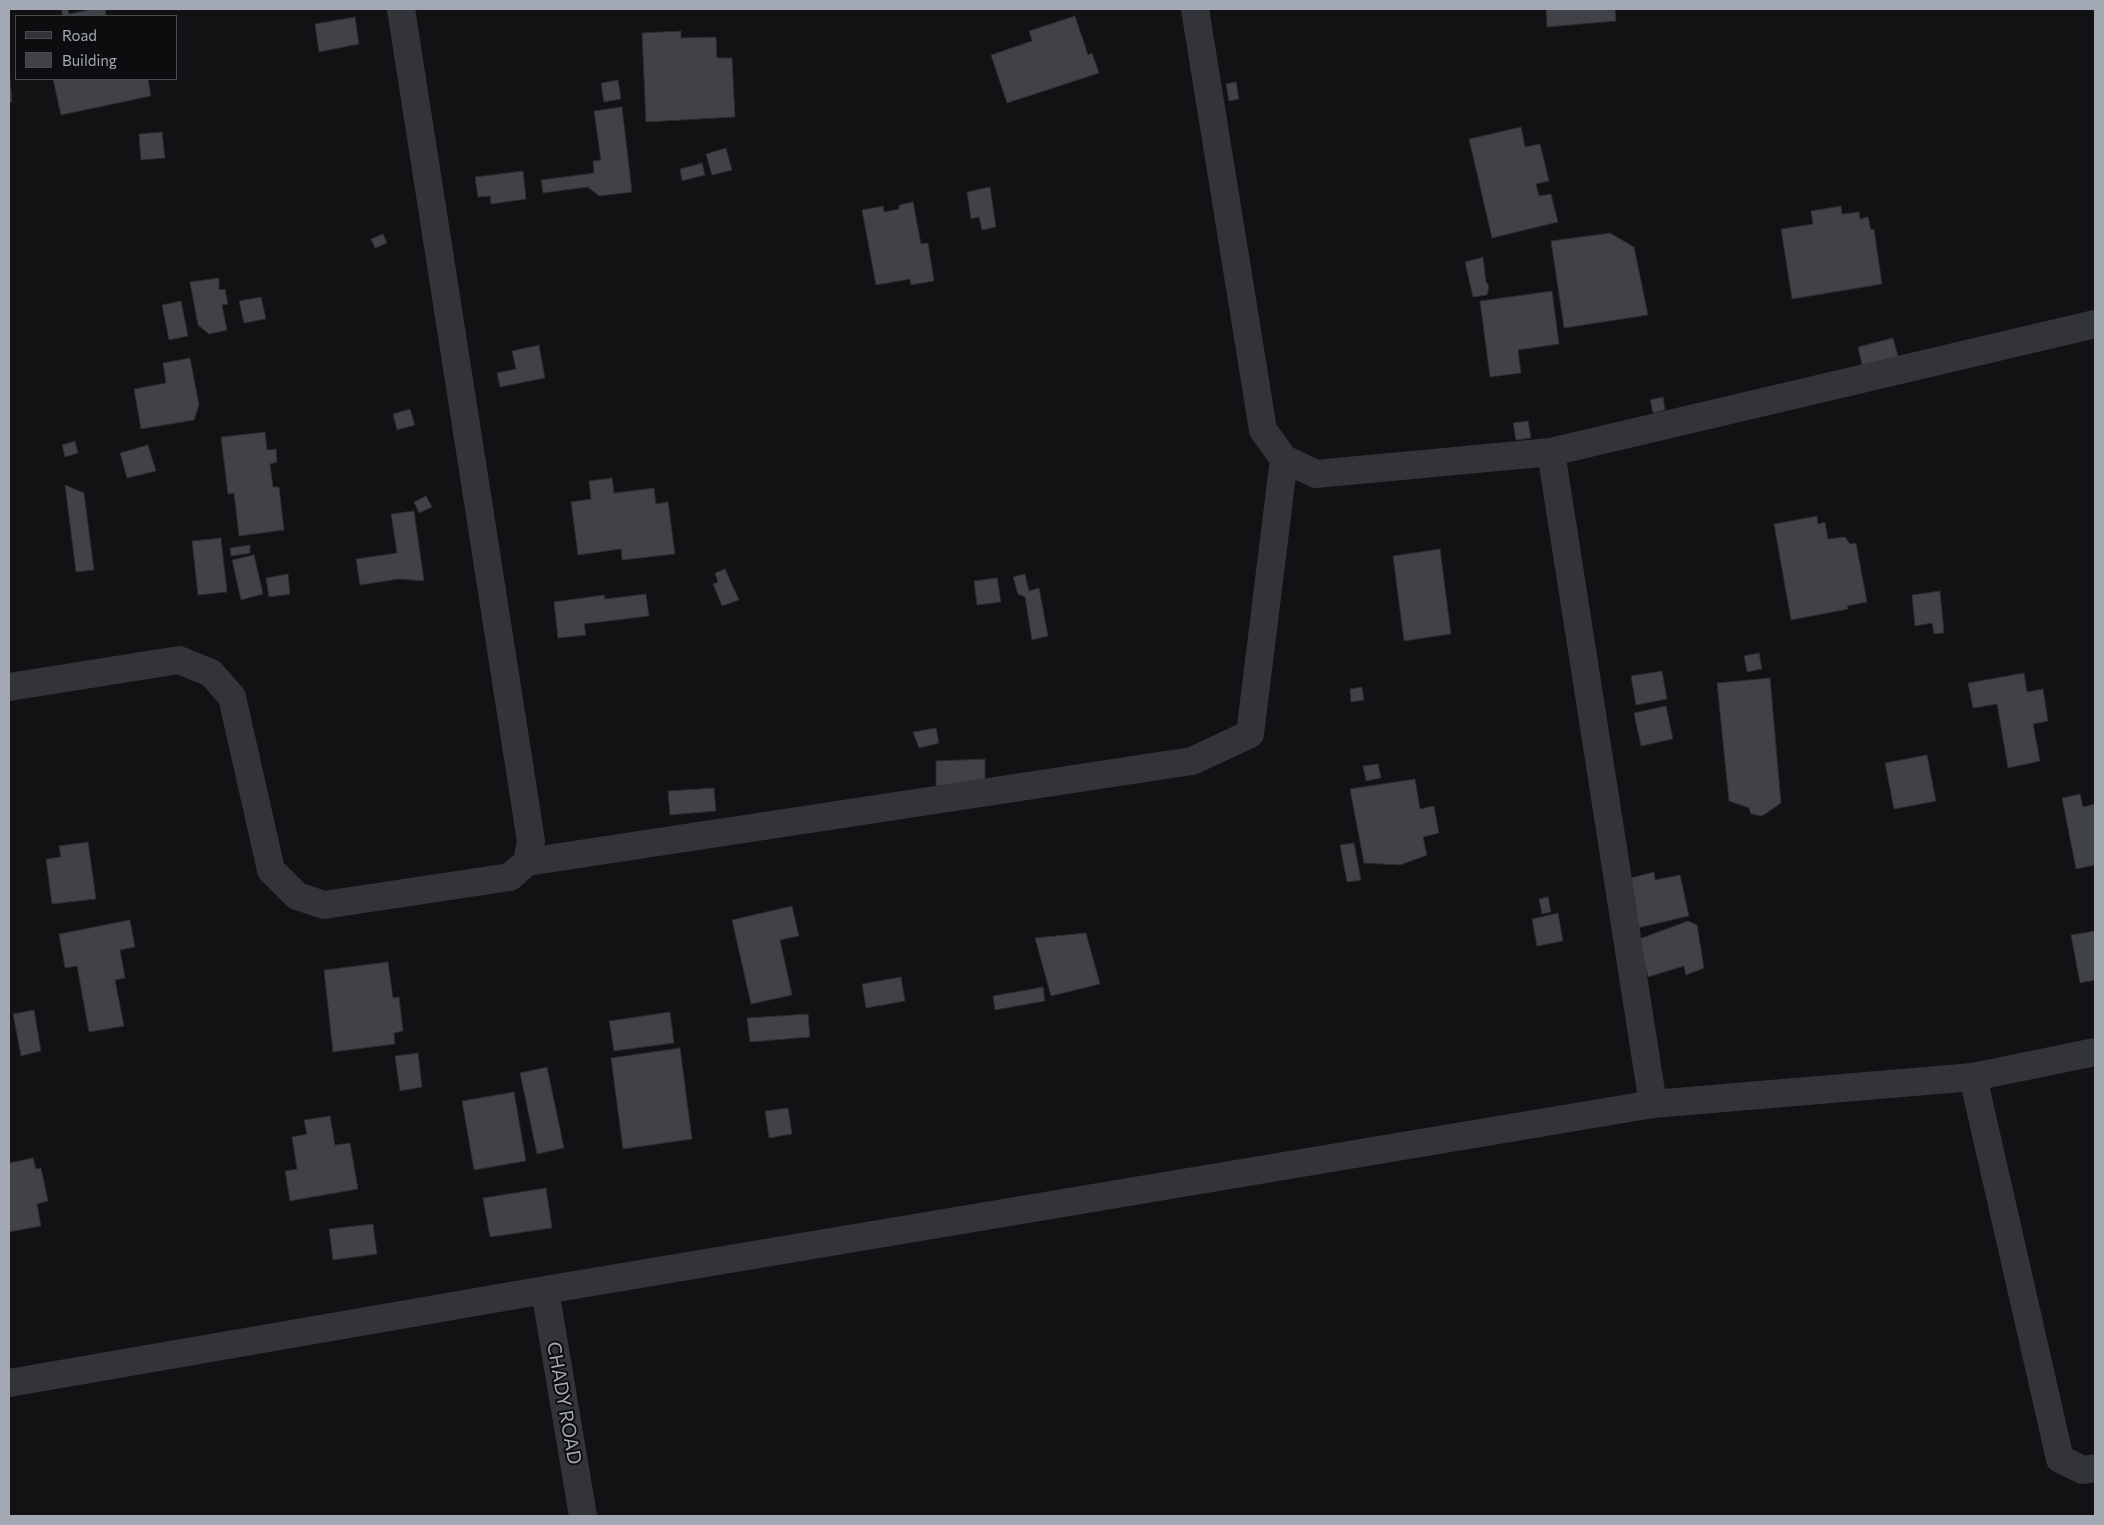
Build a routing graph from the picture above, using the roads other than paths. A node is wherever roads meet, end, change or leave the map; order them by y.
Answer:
1 (401, 9) edge
2 (1195, 9) edge
3 (2095, 324) edge
4 (1551, 452) junction
5 (1284, 459) junction
6 (9, 687) edge
7 (527, 862) junction
8 (2095, 1052) edge
9 (1973, 1077) junction
10 (1653, 1104) junction
11 (545, 1290) junction
12 (9, 1383) edge
13 (2095, 1468) edge
14 (584, 1516) edge

1 - 7 street
2 - 5 street
3 - 4 street
4 - 5 street
4 - 10 street
5 - 7 street
6 - 7 street
8 - 9 street
9 - 10 street
9 - 13 street
10 - 11 street
11 - 12 street
11 - 14 street, CHADY ROAD

